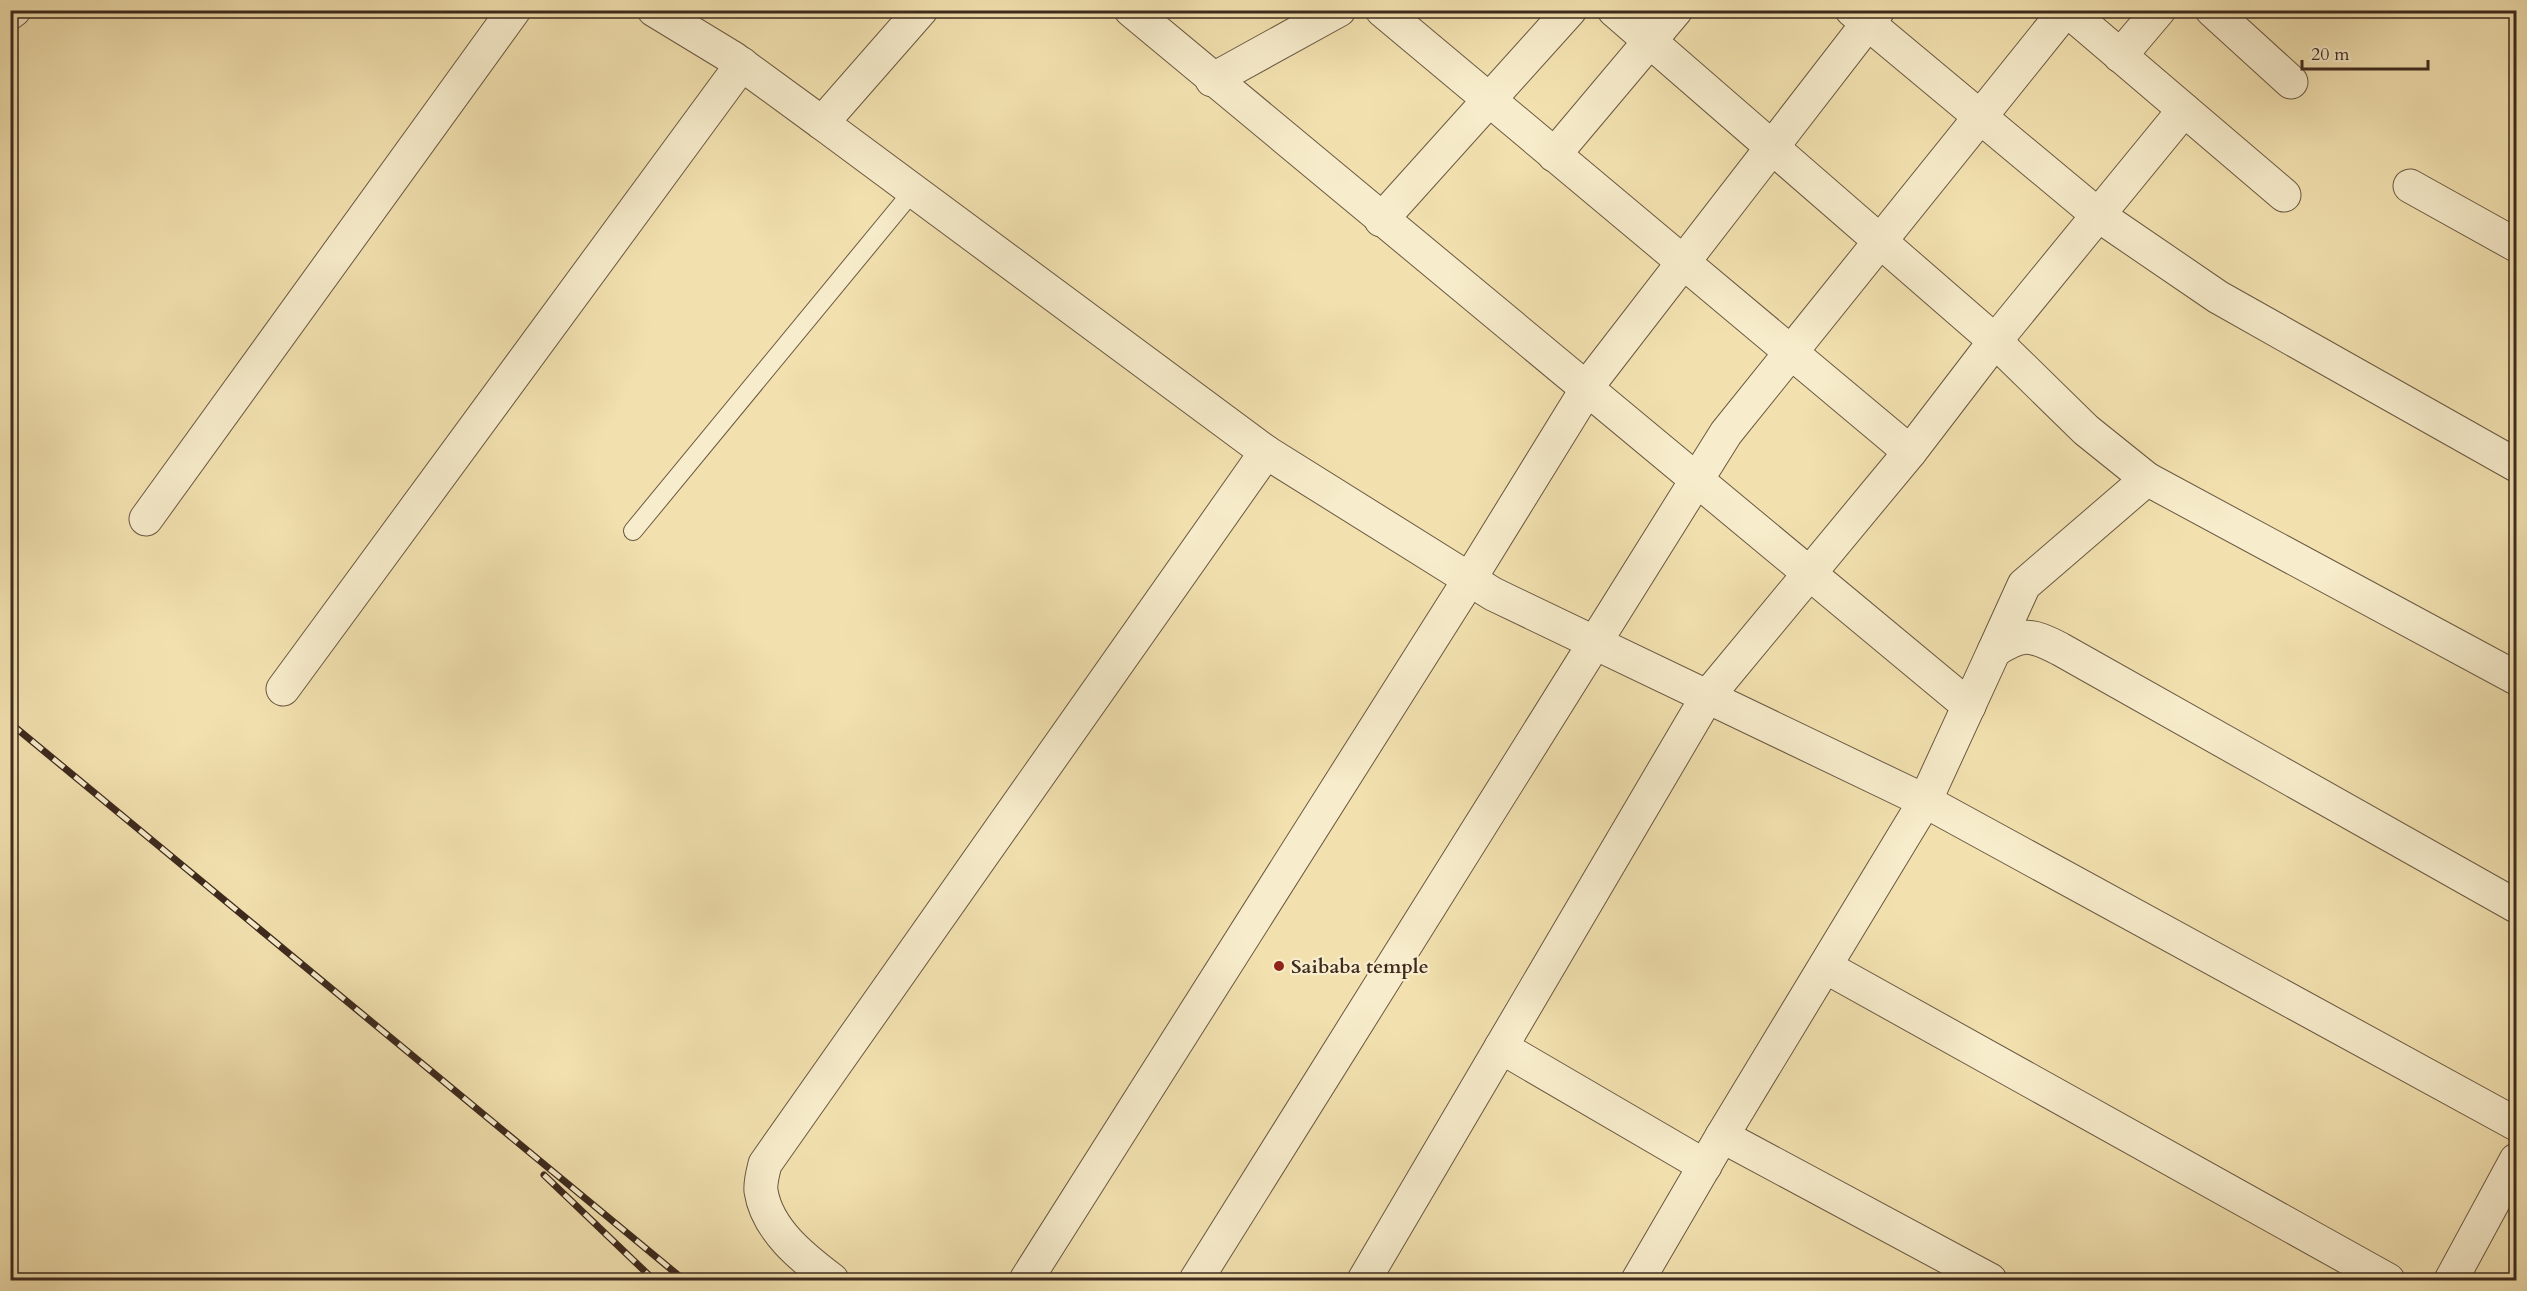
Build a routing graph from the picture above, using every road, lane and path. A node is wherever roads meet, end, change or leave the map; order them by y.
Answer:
1 (514, 10) edge
2 (654, 10) edge
3 (921, 10) edge
4 (1131, 10) edge
5 (1339, 10) edge
6 (1382, 10) edge
7 (1570, 10) edge
8 (1614, 10) edge
9 (1676, 10) edge
10 (2067, 10) edge
11 (2159, 10) edge
12 (2212, 10) edge
13 (1866, 15) edge
14 (1650, 41) junction
15 (2120, 56) junction
16 (742, 64) junction
17 (1212, 80) junction
18 (2291, 82) dead end
19 (1489, 100) junction
20 (2184, 110) junction
21 (1979, 117) junction
22 (822, 123) junction
23 (1772, 147) junction
24 (1554, 155) junction
25 (2409, 186) dead end
26 (913, 191) junction
27 (2284, 195) dead end
28 (2097, 215) junction
29 (1381, 220) junction
30 (1880, 241) junction
31 (2517, 245) edge
32 (1683, 262) junction
33 (1995, 341) junction
34 (1791, 353) junction
35 (1586, 390) junction
36 (1266, 452) junction
37 (1910, 452) junction
38 (2517, 465) edge
39 (2147, 479) junction
40 (1696, 482) junction
41 (146, 519) dead end
42 (633, 531) dead end
43 (1809, 574) junction
44 (1469, 580) junction
45 (1596, 644) junction
46 (1994, 651) junction
47 (2517, 678) edge
48 (283, 689) dead end
49 (1707, 697) junction
50 (1969, 706) junction
51 (1925, 801) junction
52 (2517, 906) edge
53 (1826, 967) junction
54 (1501, 1047) junction
55 (2517, 1124) edge
56 (1722, 1136) junction
57 (2517, 1160) edge
58 (1705, 1166) junction
59 (832, 1281) edge
60 (1026, 1281) edge
61 (1196, 1281) edge
62 (1364, 1281) edge
63 (1638, 1281) edge
64 (1990, 1281) edge
65 (2388, 1281) edge
66 (2451, 1281) edge

1 - 41 street
2 - 16 street
3 - 22 street
4 - 17 street
5 - 17 street
6 - 19 street
7 - 19 street
8 - 14 street
9 - 14 street
10 - 15 street
10 - 21 street
11 - 15 street
12 - 18 street
13 - 21 street
13 - 23 street
14 - 23 street
14 - 24 street
15 - 20 street
16 - 22 street
16 - 48 street
17 - 29 street
19 - 24 street
19 - 29 street
20 - 27 street
20 - 28 street
21 - 28 street
21 - 30 street
22 - 26 street
23 - 30 street
23 - 32 street
24 - 32 street
25 - 31 street
26 - 36 street
26 - 42 lane
28 - 33 street
28 - 38 street
29 - 35 street
30 - 33 street
30 - 34 street
32 - 34 street
32 - 35 street
33 - 37 street
33 - 39 street
34 - 37 street
34 - 40 street
35 - 40 street
35 - 44 street
36 - 44 street
36 - 59 street
37 - 43 street
39 - 46 street
39 - 47 street
40 - 43 street
40 - 45 street
43 - 49 street
43 - 50 street
44 - 45 street
44 - 60 street
45 - 49 street
45 - 61 street
46 - 50 street
46 - 52 street
49 - 51 street
49 - 54 street
50 - 51 street
51 - 53 street
51 - 55 street
53 - 56 street
53 - 65 street
54 - 58 street
54 - 62 street
56 - 58 street
56 - 64 street
57 - 66 street
58 - 63 street

